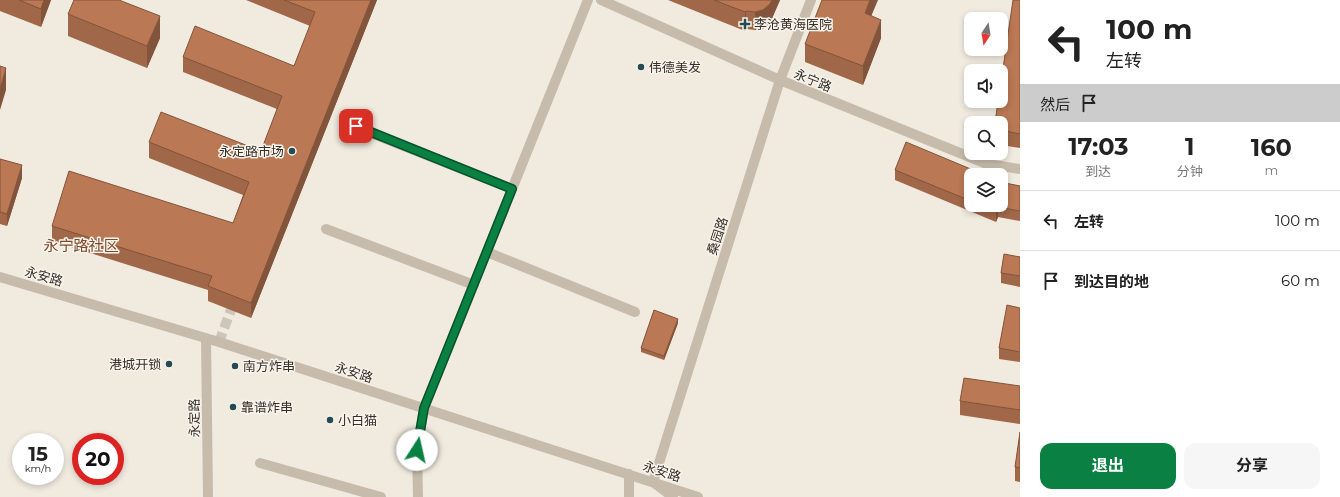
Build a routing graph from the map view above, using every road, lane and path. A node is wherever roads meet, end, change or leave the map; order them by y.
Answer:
1 (588, 0) edge
2 (601, 0) edge
3 (811, 0) edge
4 (780, 80) junction
5 (356, 126) dead end
6 (1020, 169) edge
7 (512, 189) junction
8 (326, 230) dead end
9 (487, 252) junction
10 (0, 277) edge
11 (474, 285) junction
12 (635, 312) dead end
13 (206, 338) junction
14 (424, 408) junction
15 (260, 463) dead end
16 (629, 474) junction
17 (653, 482) junction
18 (208, 497) edge
19 (381, 497) edge
20 (418, 497) edge
21 (629, 497) edge
22 (673, 497) edge
23 (698, 497) edge

1 - 7 street
2 - 4 street, 永宁路
3 - 4 street, 桑园路
4 - 6 street, 永宁路
4 - 17 street, 桑园路
5 - 7 street
7 - 9 street
8 - 11 street
9 - 11 street
9 - 12 street
10 - 13 street, 永安路
11 - 14 street
13 - 14 street, 永安路
13 - 18 street, 永定路
14 - 16 street, 永安路
14 - 20 street
15 - 19 street
16 - 17 street, 永安路
16 - 21 street
17 - 22 street
17 - 23 street, 永安路

